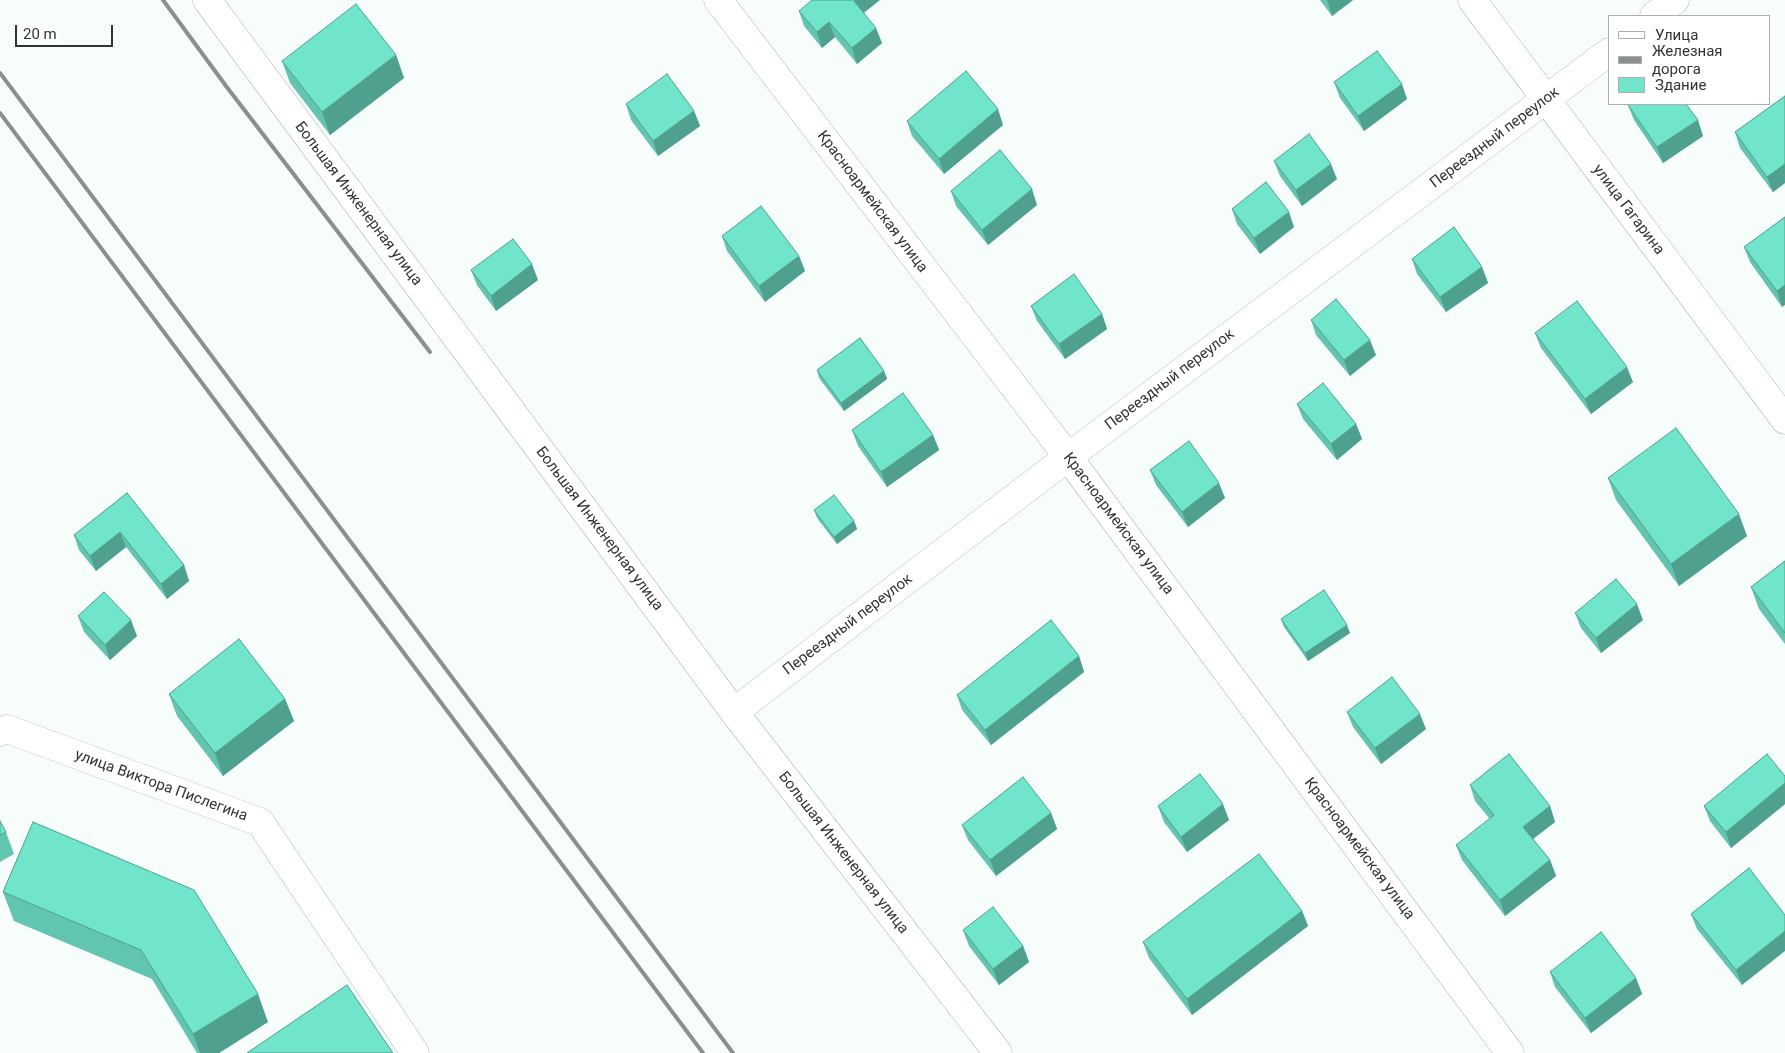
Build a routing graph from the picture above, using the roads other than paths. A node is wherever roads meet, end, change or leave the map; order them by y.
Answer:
1 (208, 0) edge
2 (718, 0) edge
3 (1472, 0) edge
4 (1675, 0) edge
5 (1655, 15) edge
6 (1608, 53) edge
7 (1546, 100) junction
8 (1785, 420) edge
9 (1068, 456) junction
10 (734, 712) junction
11 (0, 732) edge
12 (414, 1053) edge
13 (998, 1053) edge
14 (1510, 1053) edge

1 - 10 street, Большая Инженерная улица
2 - 9 street, Красноармейская улица
3 - 7 street, улица Гагарина
4 - 5 street
6 - 7 street, Переездный переулок
7 - 8 street, улица Гагарина
7 - 9 street, Переездный переулок
9 - 10 street, Переездный переулок
9 - 14 street, Красноармейская улица
10 - 13 street, Большая Инженерная улица
11 - 12 street, улица Виктора Пислегина

